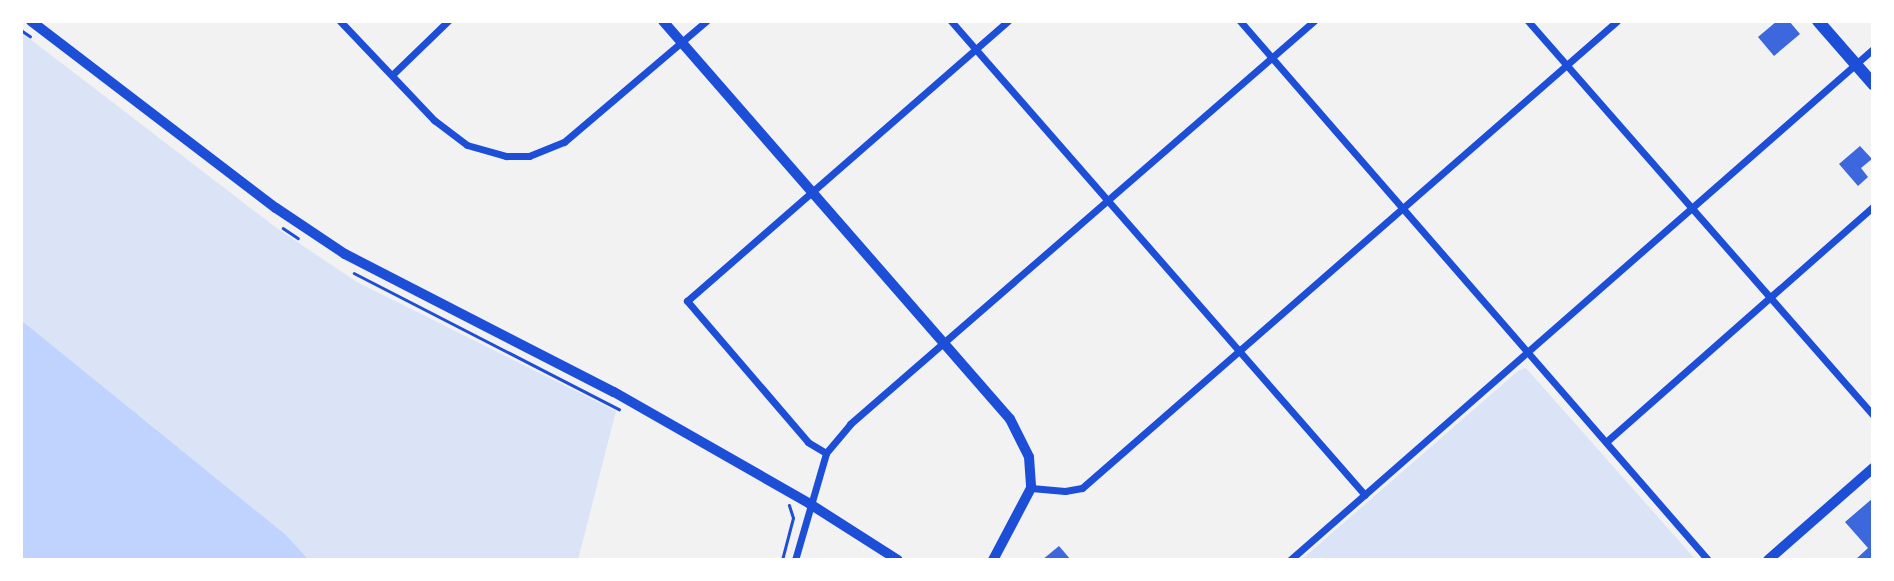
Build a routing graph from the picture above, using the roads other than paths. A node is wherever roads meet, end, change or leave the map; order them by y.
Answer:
1 (32, 21) edge
2 (340, 21) edge
3 (449, 21) edge
4 (663, 21) edge
5 (706, 21) edge
6 (951, 21) edge
7 (1008, 21) edge
8 (1240, 21) edge
9 (1314, 21) edge
10 (1528, 21) edge
11 (1617, 21) edge
12 (1818, 21) edge
13 (682, 42) junction
14 (976, 49) junction
15 (1873, 49) edge
16 (1272, 58) junction
17 (1566, 65) junction
18 (1856, 65) junction
19 (392, 75) junction
20 (1873, 84) edge
21 (812, 192) junction
22 (1110, 200) junction
23 (1873, 207) edge
24 (1403, 209) junction
25 (1693, 209) junction
26 (1769, 297) junction
27 (944, 342) junction
28 (1240, 349) junction
29 (1528, 353) junction
30 (1873, 415) edge
31 (1606, 442) junction
32 (826, 453) junction
33 (1873, 468) edge
34 (1031, 488) junction
35 (1365, 495) junction
36 (810, 504) junction
37 (795, 560) edge
38 (898, 560) edge
39 (993, 560) edge
40 (1290, 560) edge
41 (1708, 560) edge
42 (1768, 560) edge

1 - 36 street
2 - 19 street
3 - 19 street
4 - 13 street
5 - 13 street
6 - 14 street
7 - 14 street
8 - 16 street
9 - 16 street
10 - 17 street
11 - 17 street
12 - 18 main road
13 - 19 street
13 - 21 street
14 - 21 street
14 - 22 street
15 - 18 street
16 - 22 street
16 - 24 street
17 - 24 street
17 - 25 street
18 - 20 main road
18 - 25 street
21 - 27 street
21 - 32 street
22 - 27 street
22 - 28 street
23 - 26 street
24 - 28 street
24 - 29 street
25 - 26 street
25 - 29 street
26 - 30 street
26 - 31 street
27 - 32 street
27 - 34 street
28 - 34 street
28 - 35 street
29 - 31 street
29 - 35 street
31 - 41 street
32 - 36 street
33 - 42 street
34 - 39 street
35 - 40 street
36 - 37 street
36 - 38 street

